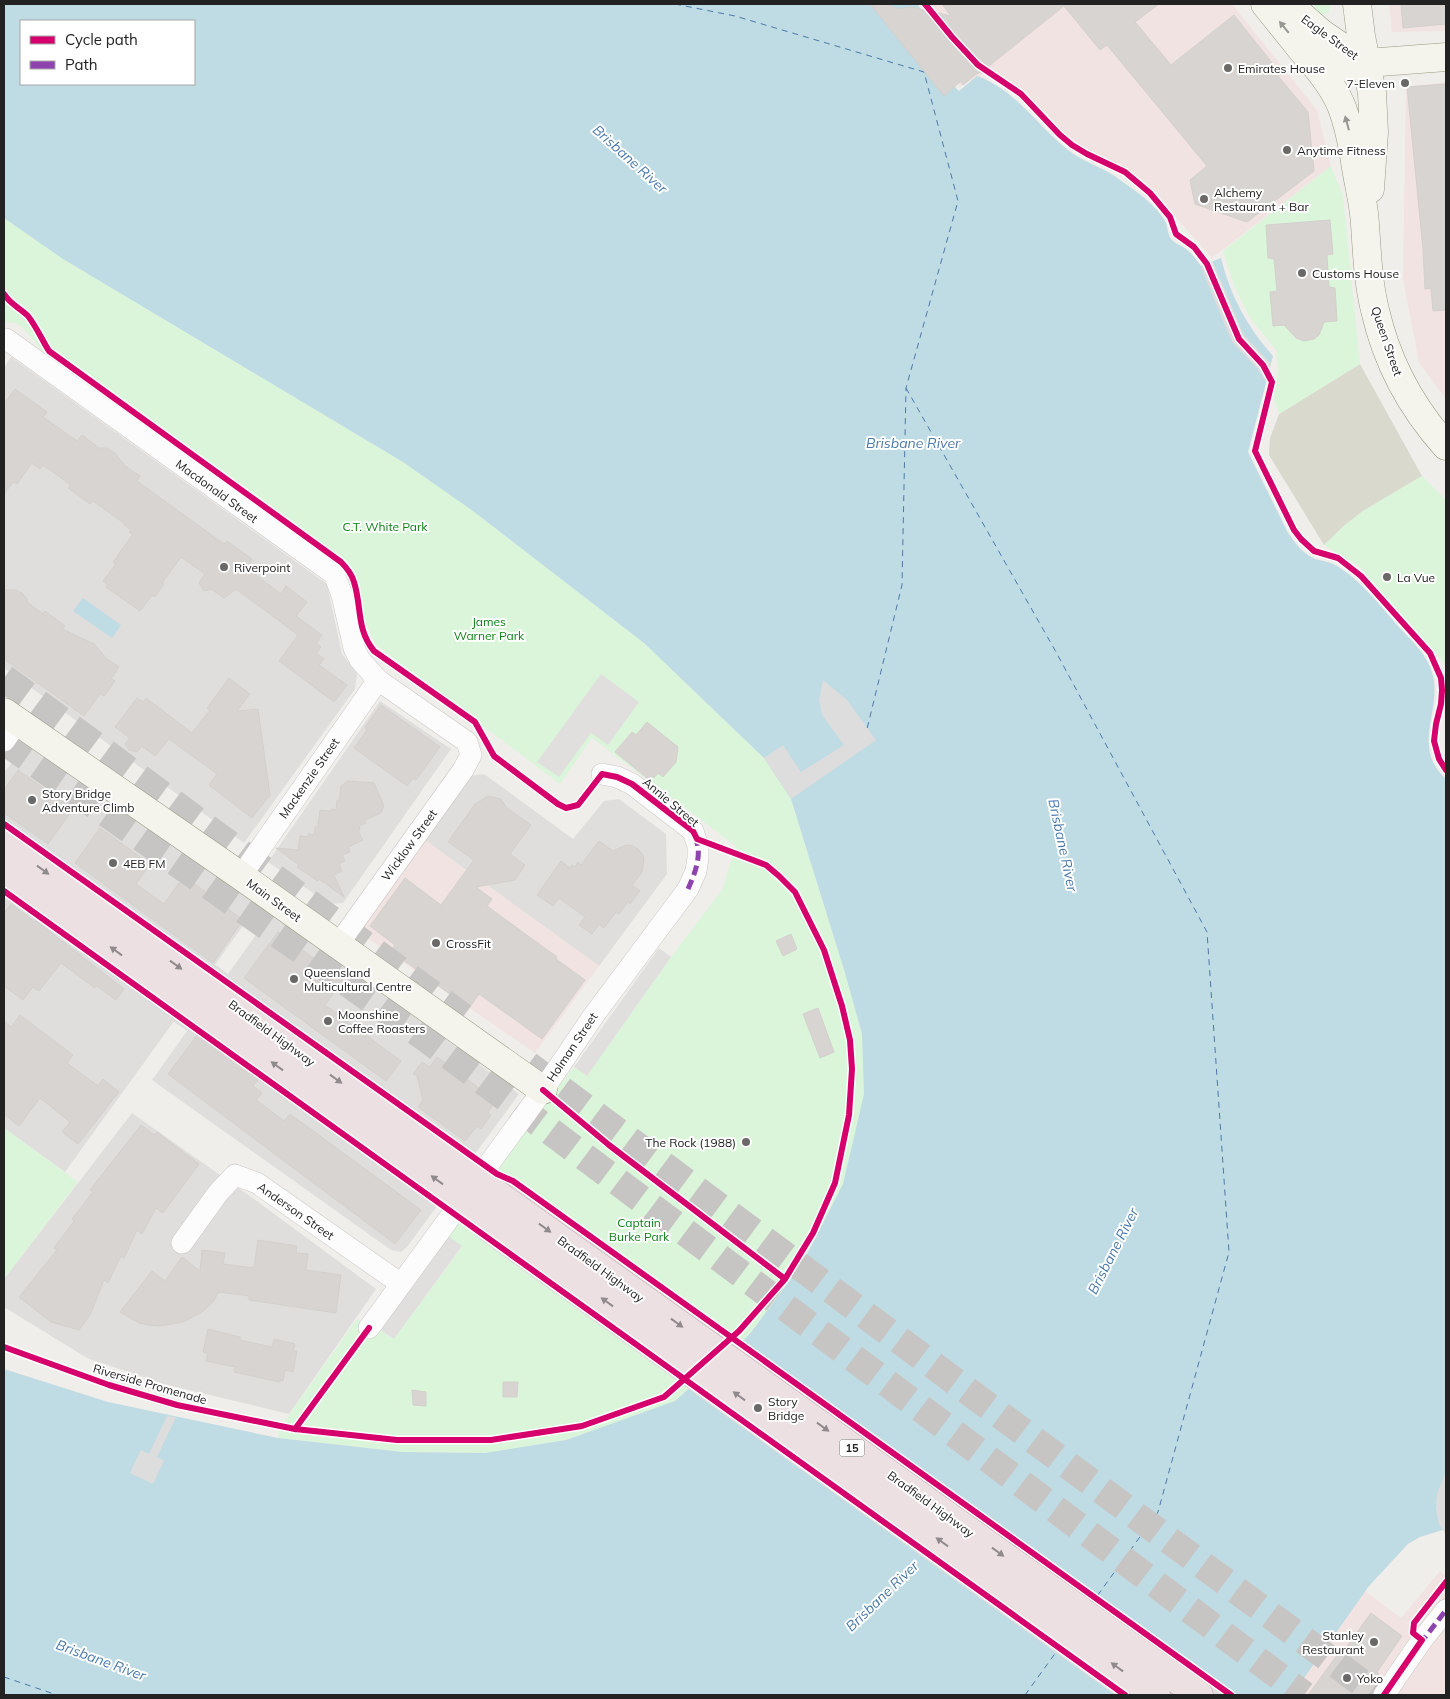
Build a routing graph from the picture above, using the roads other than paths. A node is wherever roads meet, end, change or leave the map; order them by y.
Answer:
1 (1265, 4) edge
2 (1288, 4) edge
3 (1358, 4) edge
4 (1302, 50) junction
5 (1446, 57) edge
6 (1367, 63) junction
7 (1365, 223) junction
8 (5, 340) edge
9 (1446, 446) edge
10 (378, 680) junction
11 (8, 725) edge
12 (602, 774) dead end
13 (4, 842) edge
14 (4, 871) edge
15 (241, 876) junction
16 (688, 889) joint
17 (337, 946) junction
18 (543, 1090) junction
19 (182, 1243) dead end
20 (401, 1284) junction
21 (369, 1328) dead end
22 (1446, 1610) edge
23 (1156, 1695) edge
24 (1198, 1695) edge
25 (1384, 1695) edge

4 -> 1 main road, Eagle Street
2 - 6 main road, Eagle Street
3 - 6 main road, Queen Street
4 - 6 main road, Eagle Street
7 -> 4 main road, Queen Street
5 - 6 main road
6 - 7 main road, Queen Street
7 - 9 main road, Queen Street
8 - 10 street, Macdonald Street
10 - 15 street, Mackenzie Street
10 - 17 street, Wicklow Street
11 - 15 main road, Main Street
12 - 16 street, Annie Street
13 -> 24 highway, Bradfield Highway / 15, bridge
23 -> 14 highway, Bradfield Highway / 15, bridge
15 - 17 main road, Main Street
16 - 18 street, Holman Street
17 - 18 main road, Main Street
18 - 20 street, Holman Street
19 - 20 street, Anderson Street
20 - 21 street, Holman Street
22 - 25 street

